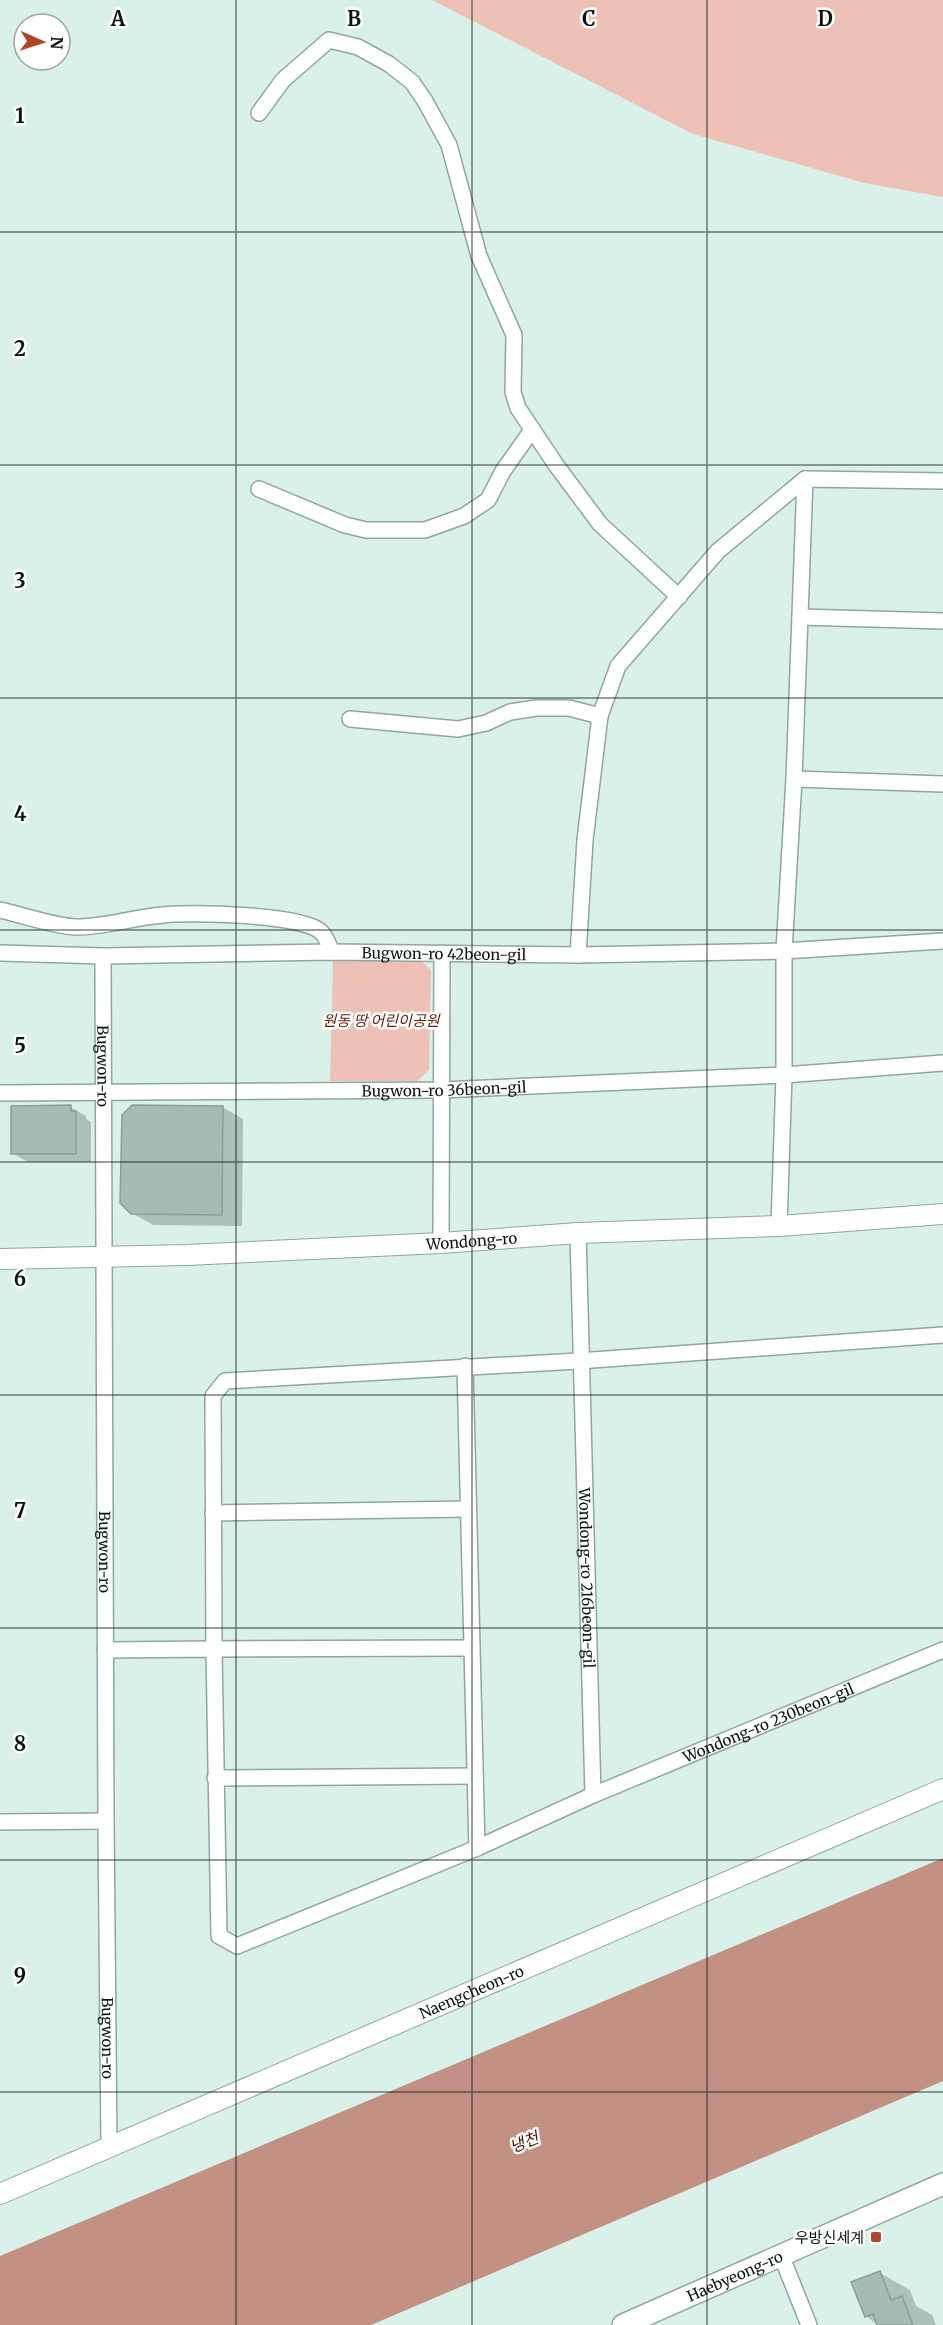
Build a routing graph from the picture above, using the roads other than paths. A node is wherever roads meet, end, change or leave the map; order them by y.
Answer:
1 (259, 113) dead end
2 (532, 430) junction
3 (805, 479) junction
4 (943, 481) edge
5 (259, 489) dead end
6 (679, 597) junction
7 (800, 617) junction
8 (943, 621) edge
9 (600, 716) junction
10 (350, 719) dead end
11 (794, 779) junction
12 (943, 784) edge
13 (0, 910) edge
14 (943, 941) edge
15 (784, 951) junction
16 (332, 952) junction
17 (0, 953) edge
18 (442, 953) junction
19 (578, 955) junction
20 (103, 956) junction
21 (943, 1063) edge
22 (784, 1075) junction
23 (441, 1090) junction
24 (103, 1092) junction
25 (0, 1093) edge
26 (943, 1214) edge
27 (779, 1226) junction
28 (578, 1233) junction
29 (441, 1243) junction
30 (104, 1257) junction
31 (0, 1259) edge
32 (943, 1335) edge
33 (579, 1361) junction
34 (465, 1366) junction
35 (468, 1509) junction
36 (213, 1513) junction
37 (472, 1648) junction
38 (214, 1649) junction
39 (105, 1650) junction
40 (943, 1650) edge
41 (475, 1776) junction
42 (215, 1778) junction
43 (943, 1789) edge
44 (593, 1795) junction
45 (106, 1821) junction
46 (0, 1822) edge
47 (477, 1848) junction
48 (109, 2148) junction
49 (943, 2184) edge
50 (0, 2194) edge
51 (781, 2255) junction
52 (623, 2325) edge
53 (809, 2325) edge

1 - 2 street
2 - 5 street
2 - 6 street
3 - 4 street
3 - 6 street
3 - 7 street
6 - 9 street
7 - 8 street
7 - 11 street
9 - 10 street
9 - 19 street
11 - 12 street
11 - 15 street
13 - 16 street
14 - 15 street, Bugwon-ro 42beon-gil
15 - 19 street, Bugwon-ro 42beon-gil
15 - 22 street
16 - 18 street, Bugwon-ro 42beon-gil
16 - 20 street, Bugwon-ro 42beon-gil
17 - 20 street, Bugwon-ro 42beon-gil
18 - 19 street, Bugwon-ro 42beon-gil
18 - 23 street
20 - 24 street, Bugwon-ro
21 - 22 street, Bugwon-ro 36beon-gil
22 - 23 street, Bugwon-ro 36beon-gil
22 - 27 street
23 - 24 street, Bugwon-ro 36beon-gil
23 - 29 street
24 - 25 street, Bugwon-ro 36beon-gil
24 - 30 street, Bugwon-ro
26 - 27 street, Wondong-ro
27 - 28 street, Wondong-ro
28 - 29 street, Wondong-ro
28 - 33 street, Wondong-ro 216beon-gil
29 - 30 street, Wondong-ro
30 - 31 street, Wondong-ro
30 - 39 street, Bugwon-ro
32 - 33 street
33 - 34 street
33 - 44 street, Wondong-ro 216beon-gil
34 - 35 street
34 - 36 street
35 - 36 street
35 - 37 street
36 - 38 street
37 - 38 street
37 - 41 street
38 - 39 street
38 - 42 street
39 - 45 street, Bugwon-ro
40 - 44 street, Wondong-ro 230beon-gil
41 - 42 street
41 - 47 street
42 - 47 street
43 - 48 street, Naengcheon-ro
44 - 47 street
45 - 46 street
45 - 48 street, Bugwon-ro
48 - 50 street, Naengcheon-ro
49 - 51 main road, Haebyeong-ro
51 - 52 main road, Haebyeong-ro
51 - 53 street

